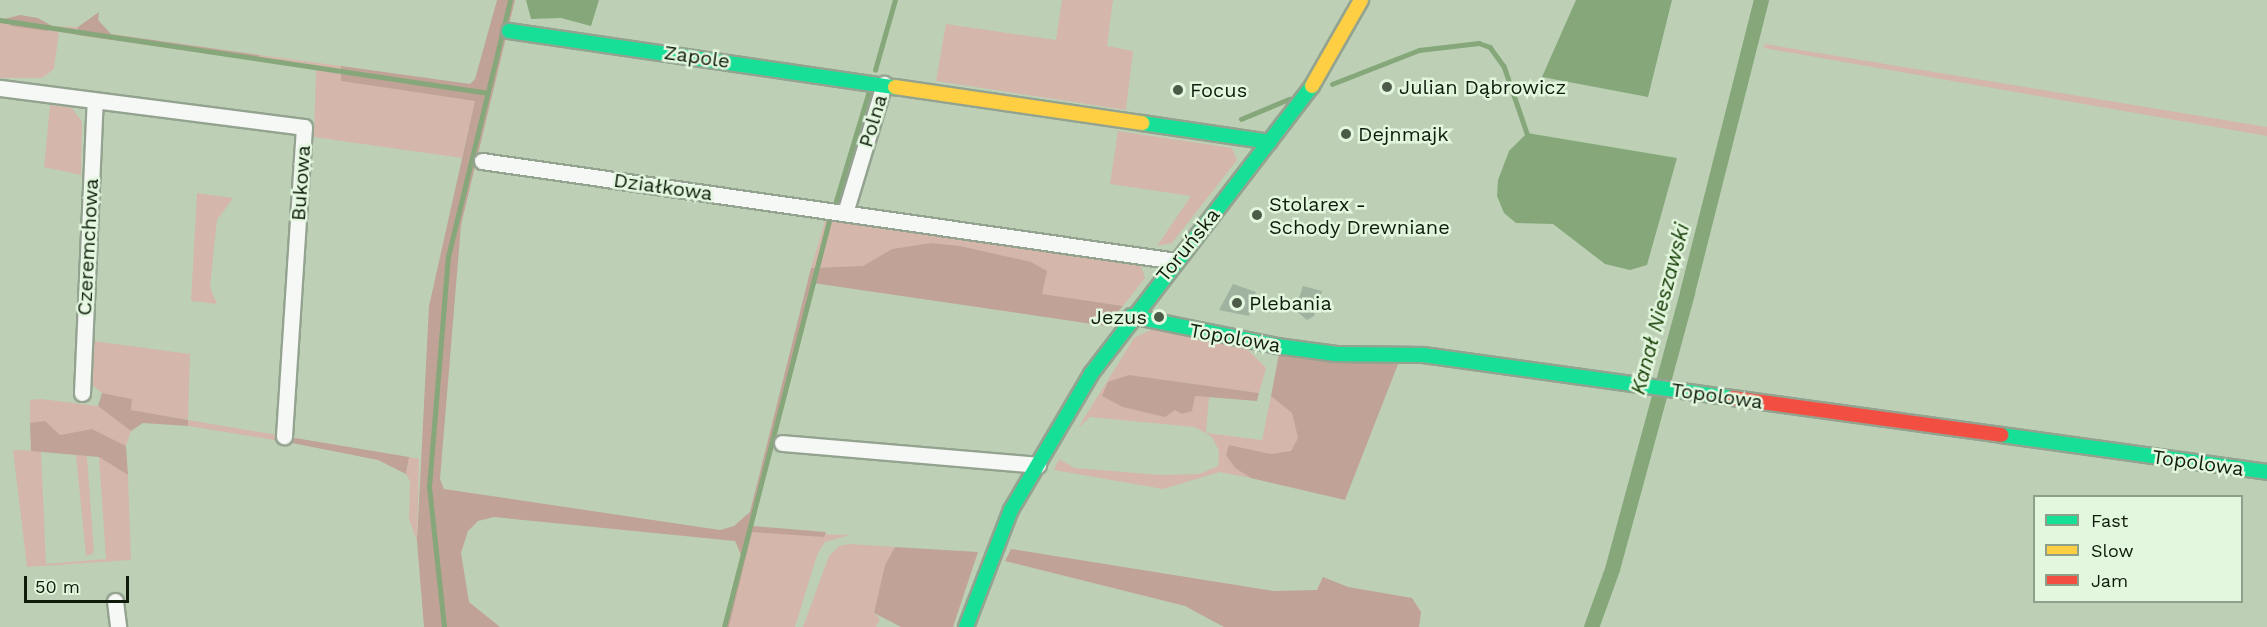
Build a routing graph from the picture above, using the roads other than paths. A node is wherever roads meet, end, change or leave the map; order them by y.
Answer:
1 (1361, 0) edge
2 (509, 31) dead end
3 (884, 84) junction
4 (0, 88) edge
5 (95, 101) junction
6 (1270, 142) junction
7 (482, 161) dead end
8 (845, 213) junction
9 (1176, 261) junction
10 (1131, 316) junction
11 (82, 393) dead end
12 (284, 436) dead end
13 (782, 443) dead end
14 (1038, 465) junction
15 (2267, 472) edge
16 (115, 601) dead end
17 (118, 627) edge
18 (966, 627) edge

1 - 6 street, Toruńska
2 - 3 street, Zapole
3 - 6 street, Polna
3 - 8 street, Polna
4 - 5 street, Bukowa
5 - 11 street, Czeremchowa
5 - 12 street, Bukowa
6 - 9 street, Toruńska
7 - 8 street, Działkowa
8 - 9 street
9 - 10 street, Toruńska
10 - 14 street, Toruńska
10 - 15 street, Topolowa
13 - 14 street
14 - 18 street, Toruńska
16 - 17 street

